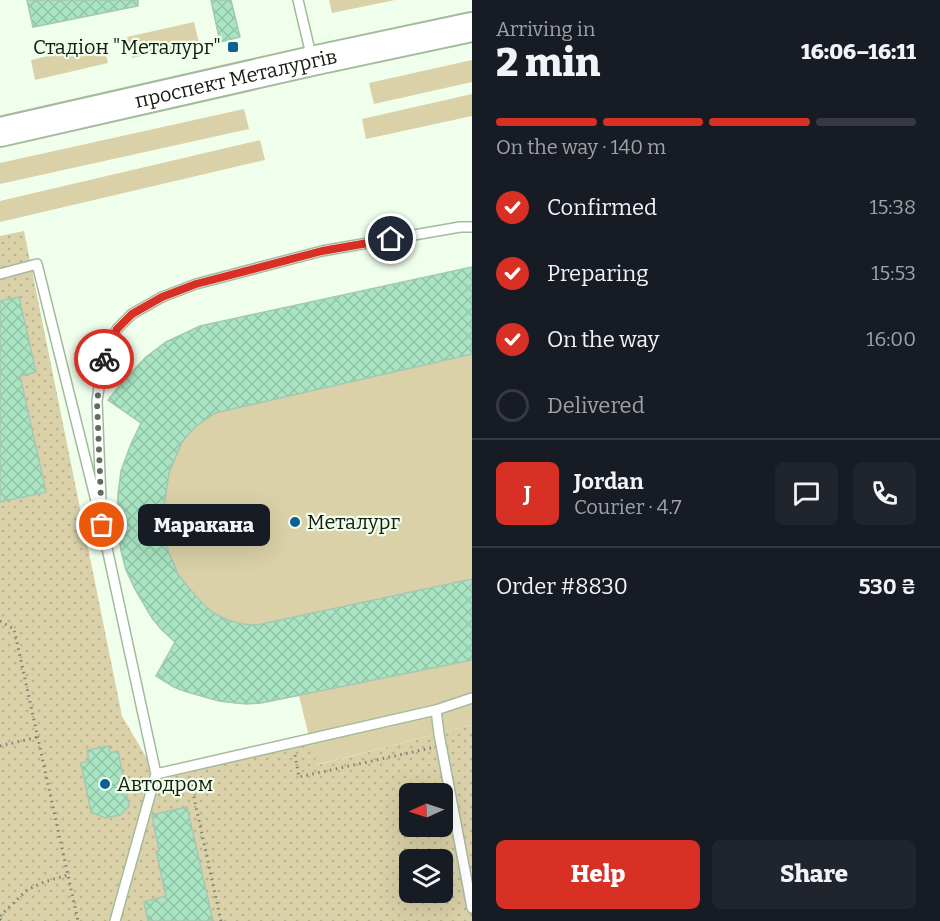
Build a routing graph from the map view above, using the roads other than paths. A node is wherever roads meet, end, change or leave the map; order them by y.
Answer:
1 (298, 0) edge
2 (472, 27) edge
3 (312, 61) junction
4 (0, 132) edge
5 (472, 227) edge
6 (0, 274) edge
7 (102, 525) junction
8 (472, 698) edge
9 (436, 710) junction
10 (156, 774) junction
11 (472, 909) edge
12 (115, 921) edge

1 - 3 lane
2 - 3 main road, проспект Металургів
3 - 4 main road, проспект Металургів
5 - 7 lane
6 - 7 lane
7 - 10 lane
8 - 9 lane
9 - 10 lane
9 - 11 lane
10 - 12 lane

